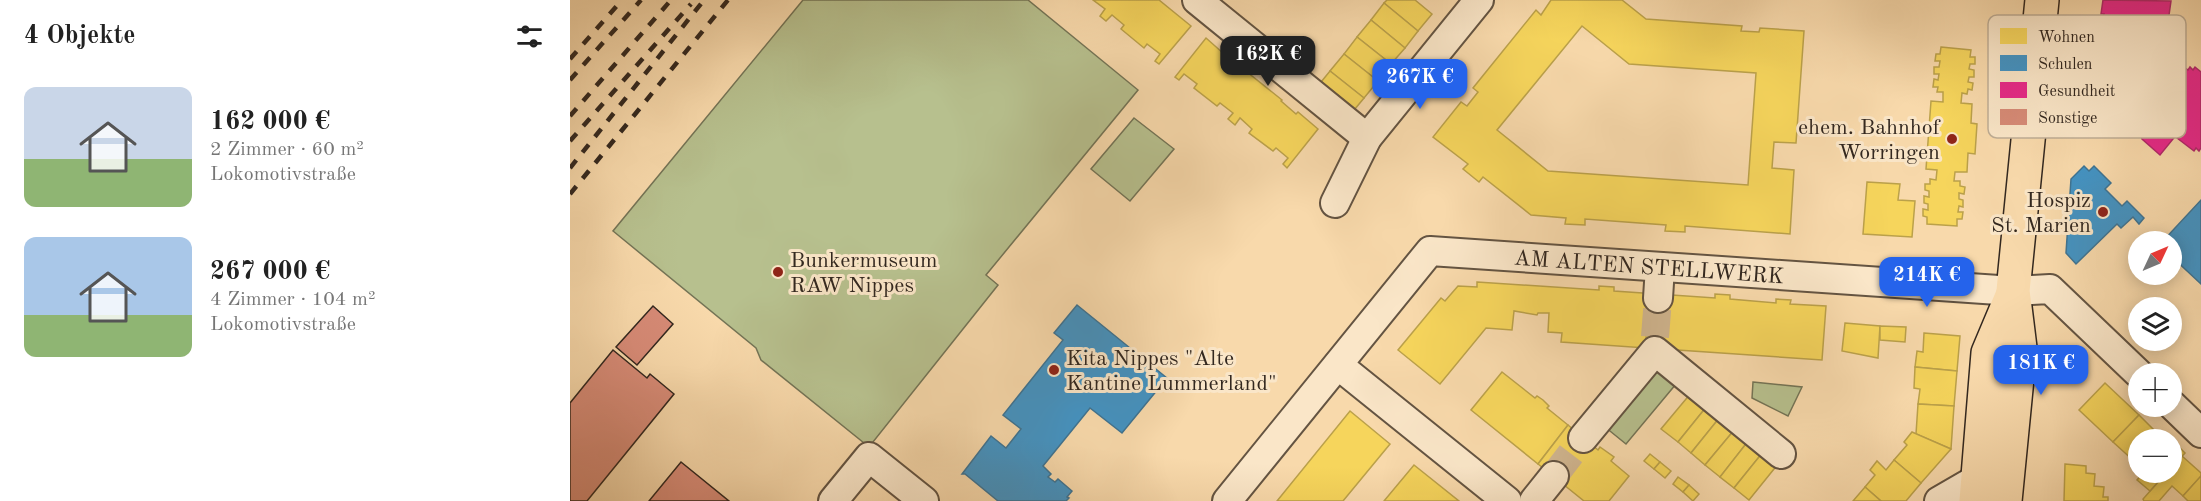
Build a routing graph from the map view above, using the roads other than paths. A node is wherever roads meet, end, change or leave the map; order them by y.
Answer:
1 (1197, 0) edge
2 (1479, 0) edge
3 (2036, 0) edge
4 (2035, 15) edge
5 (1367, 138) junction
6 (2025, 138) edge
7 (1335, 203) dead end
8 (1660, 267) junction
9 (2013, 291) junction
10 (1658, 298) tunnel mouth
11 (2128, 363) edge
12 (1338, 365) junction
13 (2182, 415) edge
14 (2201, 433) edge
15 (1583, 438) tunnel mouth
16 (1781, 454) dead end
17 (1554, 476) tunnel mouth
18 (1976, 490) edge
19 (833, 501) edge
20 (924, 501) edge
21 (1227, 501) edge
22 (1507, 501) edge
23 (1534, 501) edge
24 (1939, 501) edge
25 (2005, 501) edge

1 - 5 street
2 - 5 street
3 - 4 main road
5 - 7 street
6 - 9 main road
8 - 9 street, AM ALTEN STELLWERK
8 - 10 street
8 - 12 street, AM ALTEN STELLWERK
9 - 11 street, AM ALTEN STELLWERK
9 - 18 main road
9 - 25 main road
12 - 21 street, AM ALTEN STELLWERK
12 - 22 street
13 - 14 street
15 - 16 street
17 - 23 street
18 - 24 street
19 - 20 street

